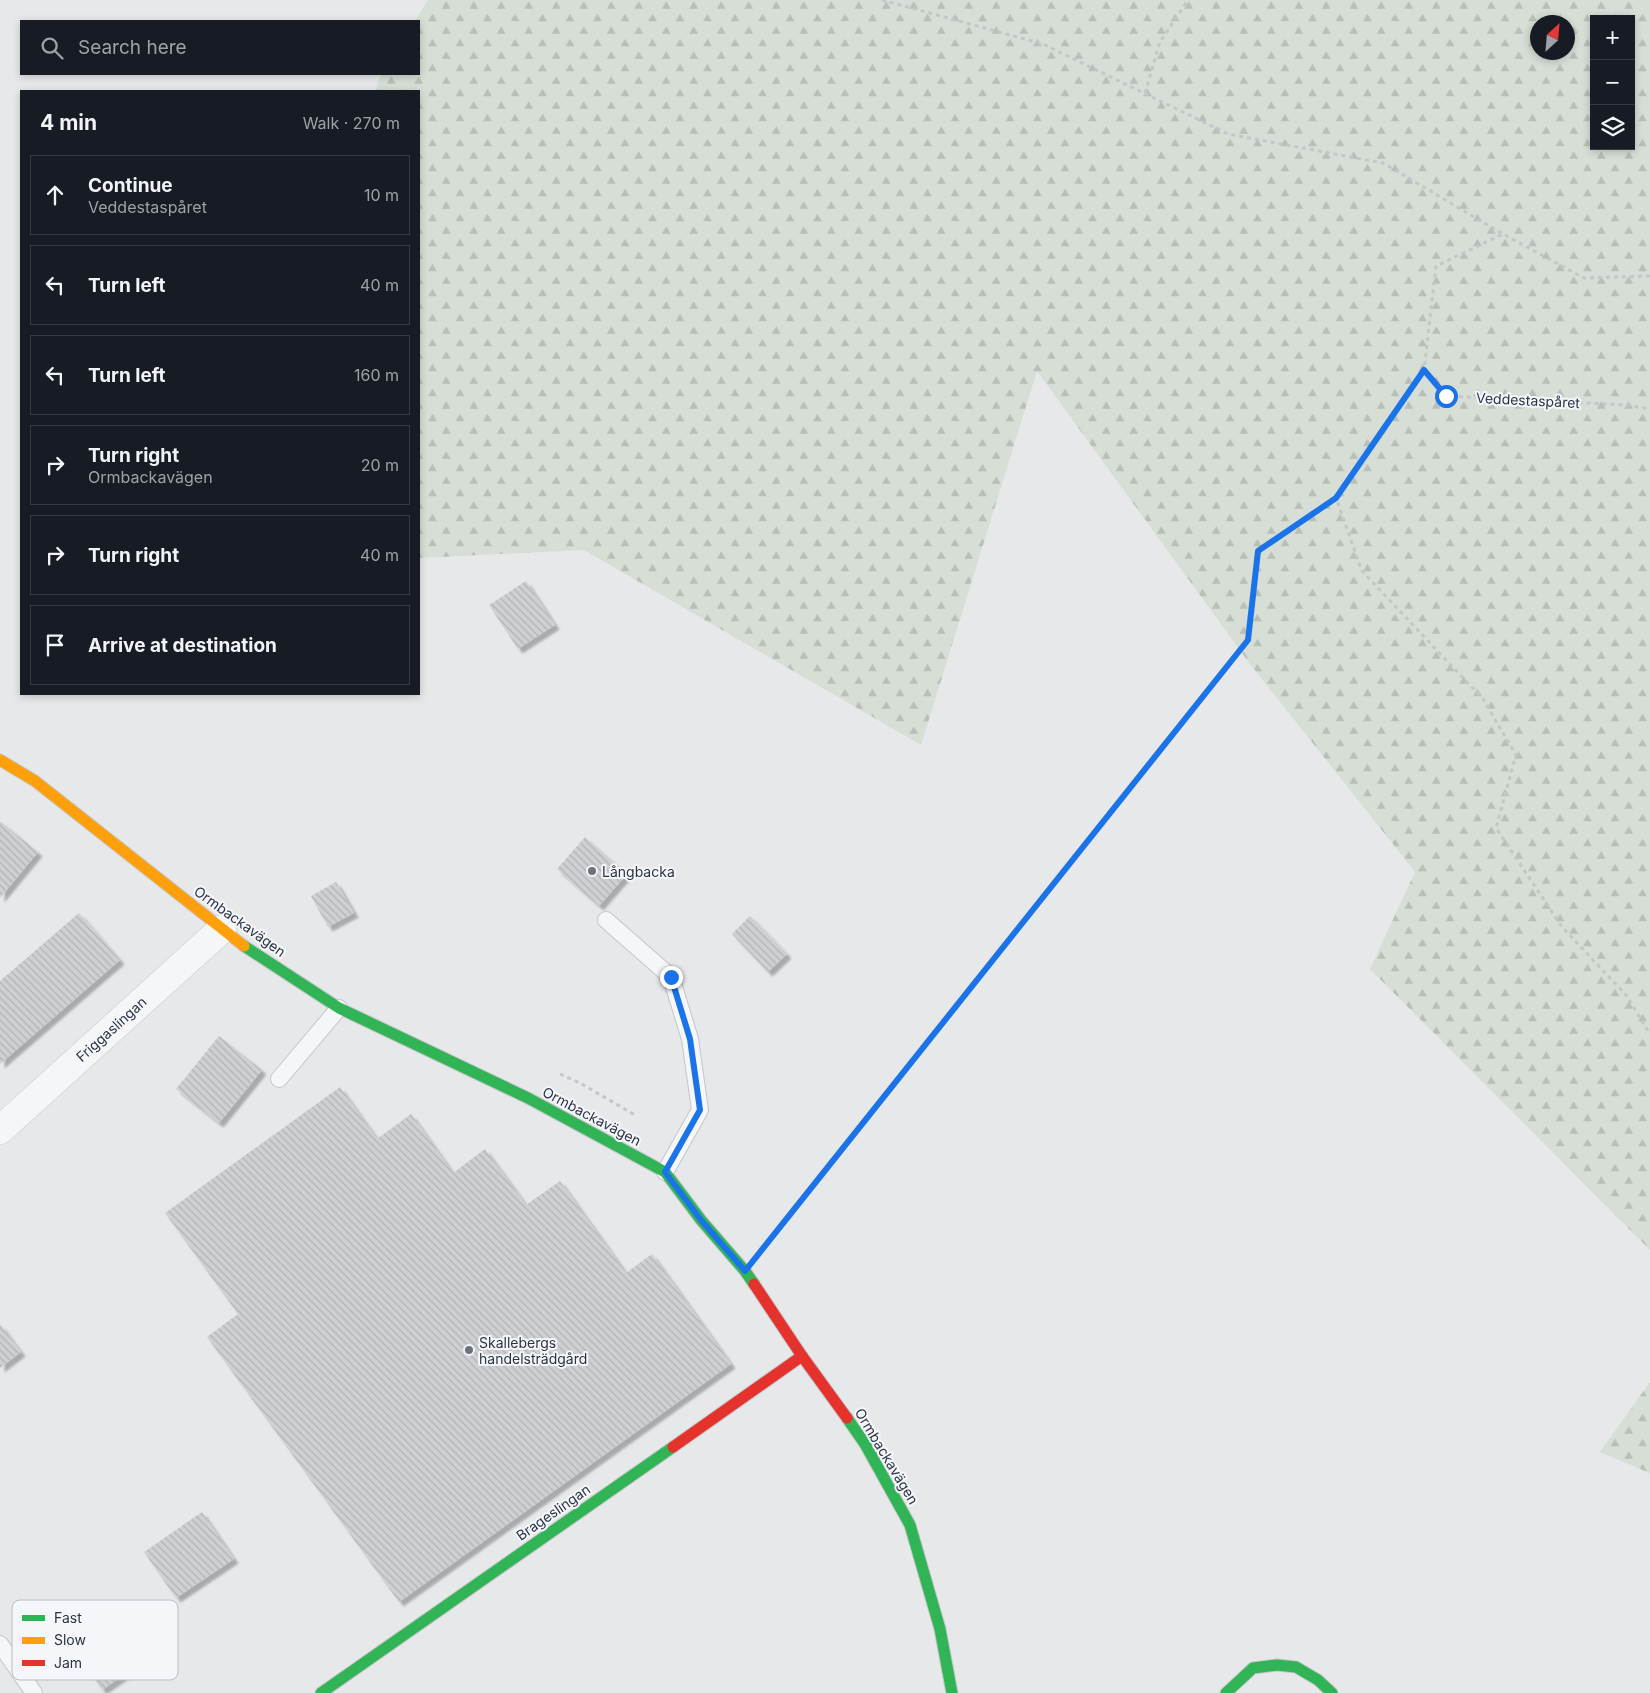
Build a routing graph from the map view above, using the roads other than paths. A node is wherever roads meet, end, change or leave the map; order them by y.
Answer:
1 (0, 760) edge
2 (606, 920) dead end
3 (222, 929) junction
4 (339, 1008) junction
5 (279, 1079) dead end
6 (0, 1130) edge
7 (665, 1172) junction
8 (802, 1356) junction
9 (0, 1644) edge
10 (12, 1661) edge
11 (25, 1680) edge
12 (34, 1693) edge
13 (321, 1693) edge
14 (952, 1693) edge
15 (1226, 1693) edge
16 (1332, 1693) edge

1 - 3 street, Ormbackavägen
2 - 7 lane
3 - 4 street, Ormbackavägen
3 - 6 street, Friggaslingan
4 - 5 lane
4 - 7 street, Ormbackavägen
7 - 8 street, Ormbackavägen
8 - 13 street, Brageslingan
8 - 14 street, Ormbackavägen
9 - 10 lane
11 - 12 lane
15 - 16 street

